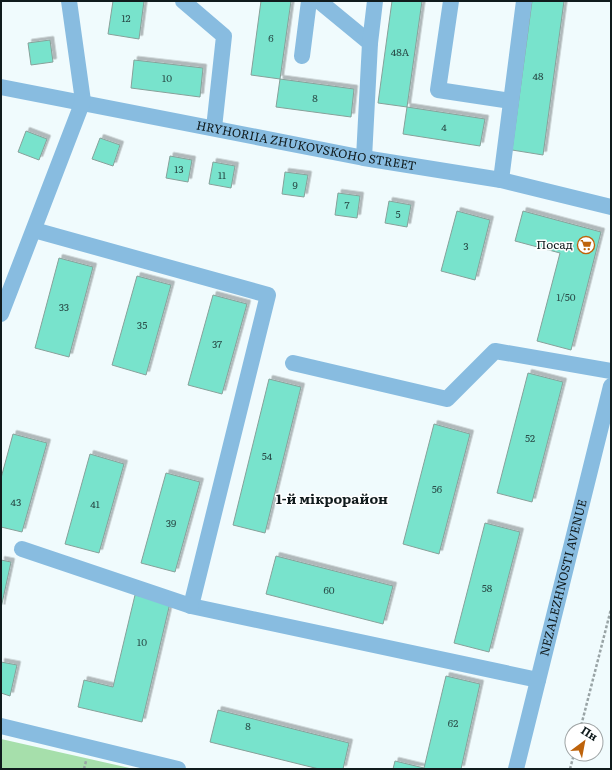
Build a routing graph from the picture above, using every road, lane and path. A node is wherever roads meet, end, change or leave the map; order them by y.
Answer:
1 (69, 1) edge
2 (183, 1) edge
3 (309, 1) edge
4 (319, 1) edge
5 (375, 1) edge
6 (451, 1) edge
7 (524, 1) edge
8 (370, 43) junction
9 (302, 56) dead end
10 (1, 87) edge
11 (83, 101) junction
12 (511, 101) junction
13 (214, 128) junction
14 (364, 158) junction
15 (501, 180) junction
16 (611, 207) edge
17 (34, 230) junction
18 (1, 314) edge
19 (293, 363) dead end
20 (611, 371) edge
21 (611, 386) edge
22 (22, 550) dead end
23 (191, 606) junction
24 (611, 609) edge
25 (538, 680) junction
26 (582, 722) edge
27 (1, 726) edge
28 (178, 769) edge
29 (516, 769) edge

1 - 11 street
2 - 13 street
3 - 9 street
4 - 8 street
5 - 8 street
6 - 12 street
7 - 12 street
8 - 14 street
10 - 11 street, HRYHORIIA ZHUKOVSKOHO STREET
11 - 13 street, HRYHORIIA ZHUKOVSKOHO STREET
11 - 17 street
12 - 15 street
13 - 14 street, HRYHORIIA ZHUKOVSKOHO STREET
14 - 15 street, HRYHORIIA ZHUKOVSKOHO STREET
15 - 16 street, HRYHORIIA ZHUKOVSKOHO STREET
17 - 18 street
17 - 23 street
19 - 20 street
21 - 25 street, NEZALEZHNOSTI AVENUE
22 - 23 street
23 - 25 street
24 - 26 path
25 - 29 street, NEZALEZHNOSTI AVENUE
27 - 28 street

